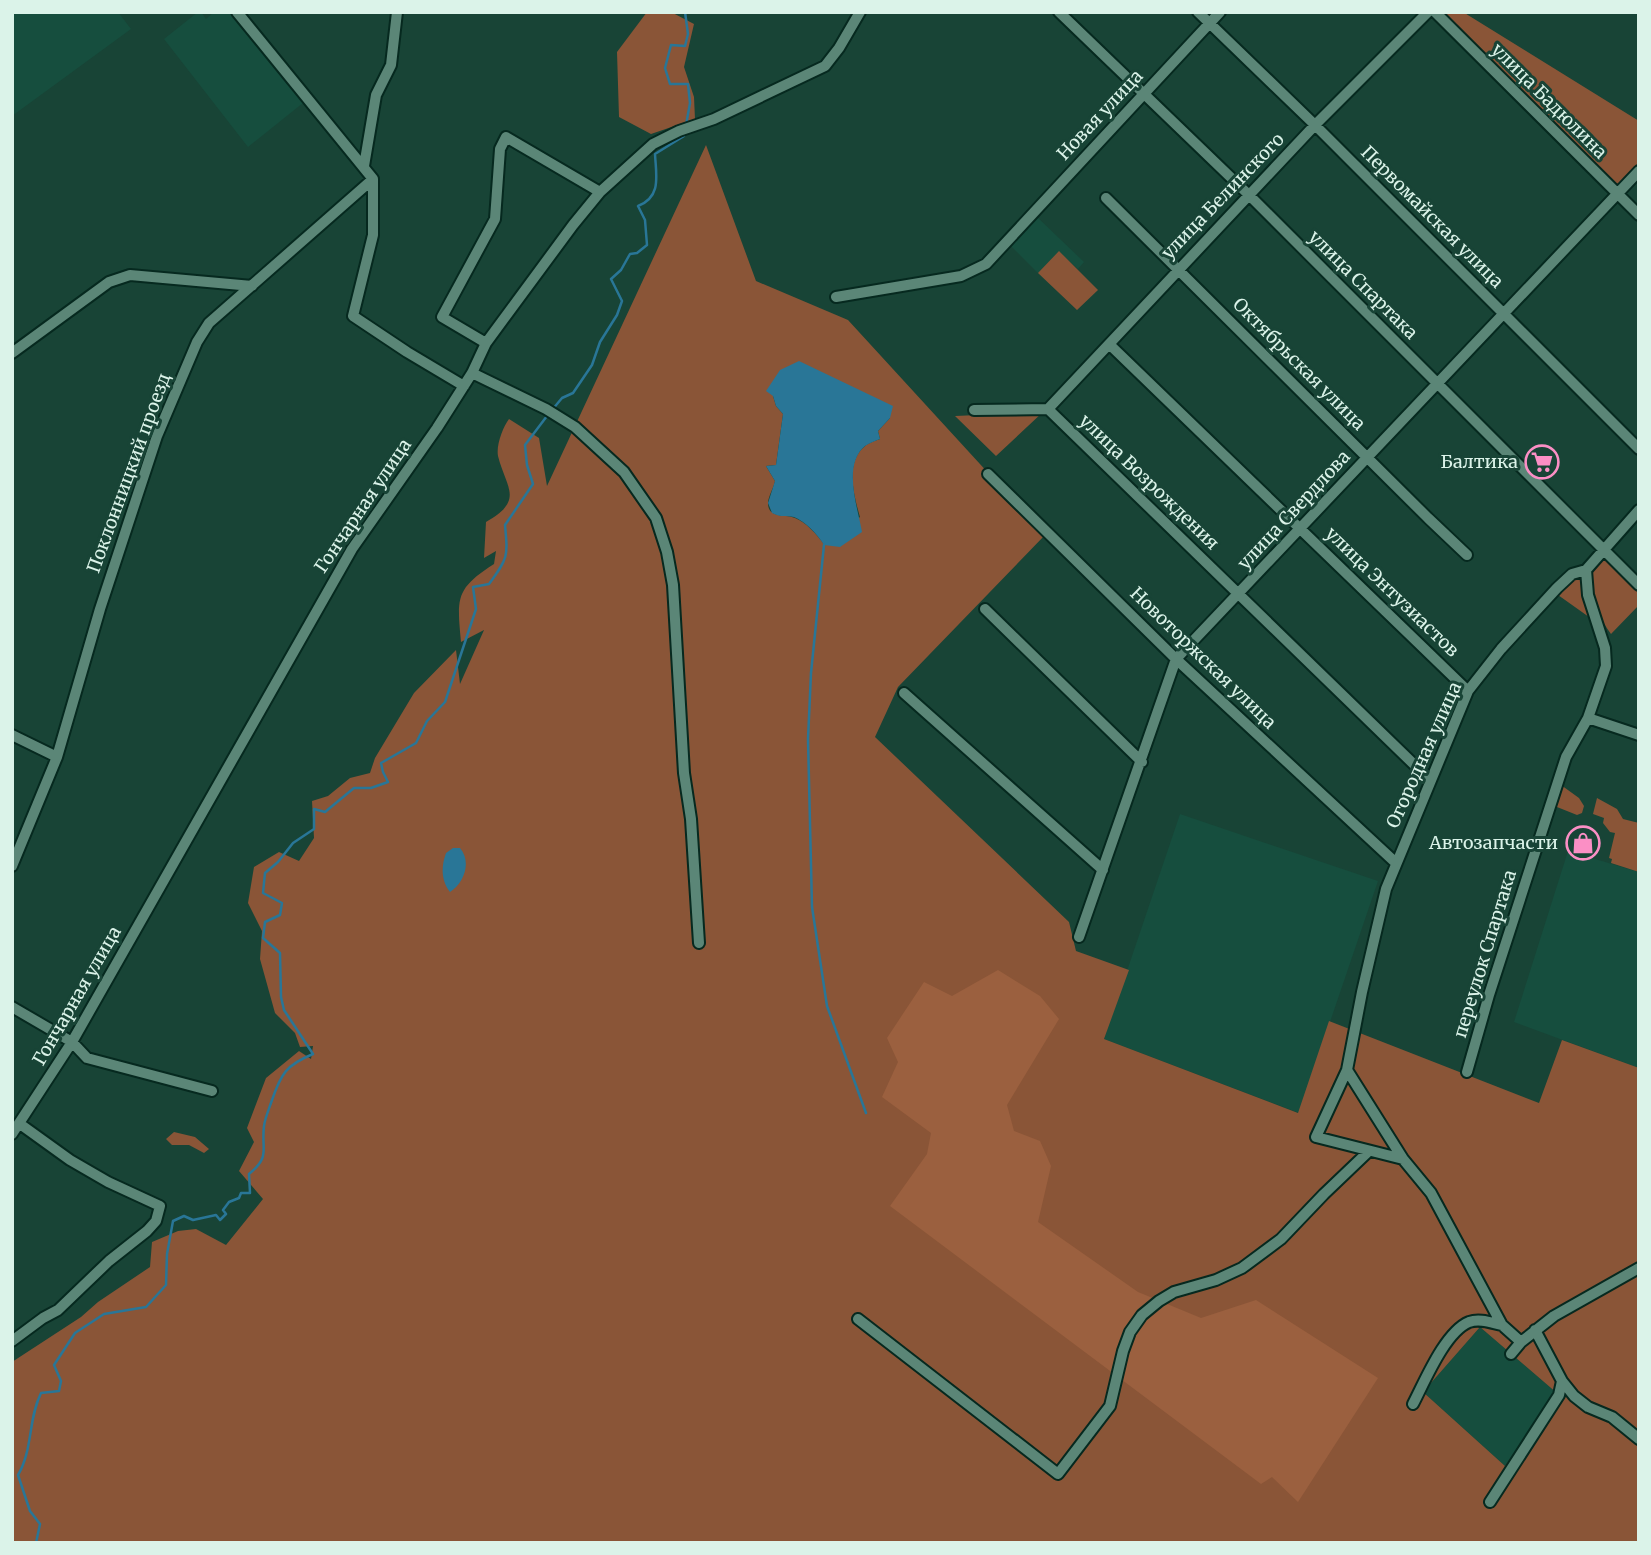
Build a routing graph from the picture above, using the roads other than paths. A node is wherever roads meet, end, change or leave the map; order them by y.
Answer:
1 (237, 12) edge
2 (397, 12) edge
3 (860, 12) edge
4 (1059, 12) edge
5 (1198, 12) edge
6 (1220, 12) edge
7 (1428, 12) edge
8 (1434, 12) edge
9 (1210, 24) junction
10 (1143, 95) junction
11 (1315, 125) junction
12 (364, 166) junction
13 (1639, 172) edge
14 (373, 179) junction
15 (600, 192) junction
16 (1618, 194) junction
17 (1249, 195) junction
18 (1106, 198) dead end
19 (1639, 215) edge
20 (1178, 269) junction
21 (252, 286) junction
22 (836, 297) dead end
23 (1504, 313) junction
24 (486, 343) junction
25 (1109, 344) junction
26 (12, 353) edge
27 (472, 373) junction
28 (1437, 384) junction
29 (464, 386) junction
30 (1048, 409) junction
31 (974, 410) dead end
32 (1639, 449) edge
33 (1368, 457) junction
34 (988, 474) dead end
35 (1639, 510) edge
36 (1301, 528) junction
37 (1602, 550) junction
38 (1467, 555) dead end
39 (1586, 569) junction
40 (1639, 585) edge
41 (1239, 593) junction
42 (985, 609) dead end
43 (1177, 659) junction
44 (1468, 691) junction
45 (904, 693) dead end
46 (1588, 718) junction
47 (12, 735) edge
48 (1639, 735) edge
49 (54, 762) junction
50 (1142, 762) junction
51 (1430, 780) junction
52 (1396, 863) junction
53 (12, 866) edge
54 (1103, 870) junction
55 (1079, 937) dead end
56 (699, 943) dead end
57 (12, 1007) edge
58 (72, 1042) junction
59 (1347, 1070) junction
60 (1467, 1072) dead end
61 (212, 1091) dead end
62 (20, 1124) junction
63 (12, 1134) edge
64 (1369, 1151) junction
65 (1403, 1158) junction
66 (1639, 1268) edge
67 (858, 1319) dead end
68 (1502, 1325) junction
69 (1535, 1330) junction
70 (12, 1341) edge
71 (1521, 1342) junction
72 (1511, 1354) dead end
73 (1562, 1381) junction
74 (1413, 1404) dead end
75 (1639, 1439) edge
76 (1490, 1502) dead end

1 - 12 street
2 - 12 street
3 - 15 street, Гончарная улица
4 - 10 street, улица Спартака
5 - 9 street, Первомайская улица
6 - 9 street, Новая улица
7 - 11 street, улица Белинского
8 - 16 street, улица Бадюлина
9 - 10 street, Новая улица
9 - 11 street, Первомайская улица
10 - 17 street, улица Спартака
10 - 22 street, Новая улица
11 - 17 street, улица Белинского
11 - 23 street, Первомайская улица
12 - 14 street
13 - 16 street, улица Свердлова
14 - 21 street, Поклонницкий проезд
14 - 29 street
15 - 24 street, Гончарная улица
15 - 24 street
16 - 19 street, улица Бадюлина
16 - 23 street, улица Свердлова
17 - 20 street, улица Белинского
17 - 28 street, улица Спартака
18 - 20 street, Октябрьская улица
20 - 25 street, улица Белинского
20 - 33 street, Октябрьская улица
21 - 26 street
21 - 49 street, Поклонницкий проезд
23 - 28 street, улица Свердлова
23 - 32 street, Первомайская улица
24 - 27 street, Гончарная улица
25 - 30 street, улица Белинского
25 - 36 street, улица Энтузиастов
27 - 29 street, Гончарная улица
27 - 56 street
28 - 33 street, улица Свердлова
28 - 37 street, улица Спартака
29 - 58 street, Гончарная улица
30 - 31 street
30 - 41 street, улица Возрождения
33 - 36 street, улица Свердлова
33 - 38 street, Октябрьская улица
34 - 43 street, Новоторжская улица
35 - 37 street, Огородная улица
36 - 41 street, улица Свердлова
36 - 44 street, улица Энтузиастов
37 - 39 street, Огородная улица
37 - 40 street, улица Спартака
39 - 44 street, Огородная улица
39 - 46 street, переулок Спартака
41 - 43 street, улица Свердлова
41 - 51 street, улица Возрождения
42 - 50 street
43 - 50 street, улица Свердлова
43 - 52 street, Новоторжская улица
44 - 51 street, Огородная улица
45 - 54 street
46 - 48 street
46 - 60 street, переулок Спартака
47 - 49 street
49 - 53 street, Поклонницкий проезд
50 - 54 street, улица Свердлова
51 - 52 street, Огородная улица
52 - 59 street, Огородная улица
54 - 55 street, улица Свердлова
57 - 58 street
58 - 61 street
58 - 62 street, Гончарная улица
59 - 64 street, Огородная улица
59 - 65 street
62 - 63 street, Гончарная улица
62 - 70 street
64 - 65 street
64 - 67 street
65 - 68 street
66 - 69 street
68 - 71 street
68 - 74 street
69 - 71 street
69 - 73 street
71 - 72 street
73 - 75 street
73 - 76 street

